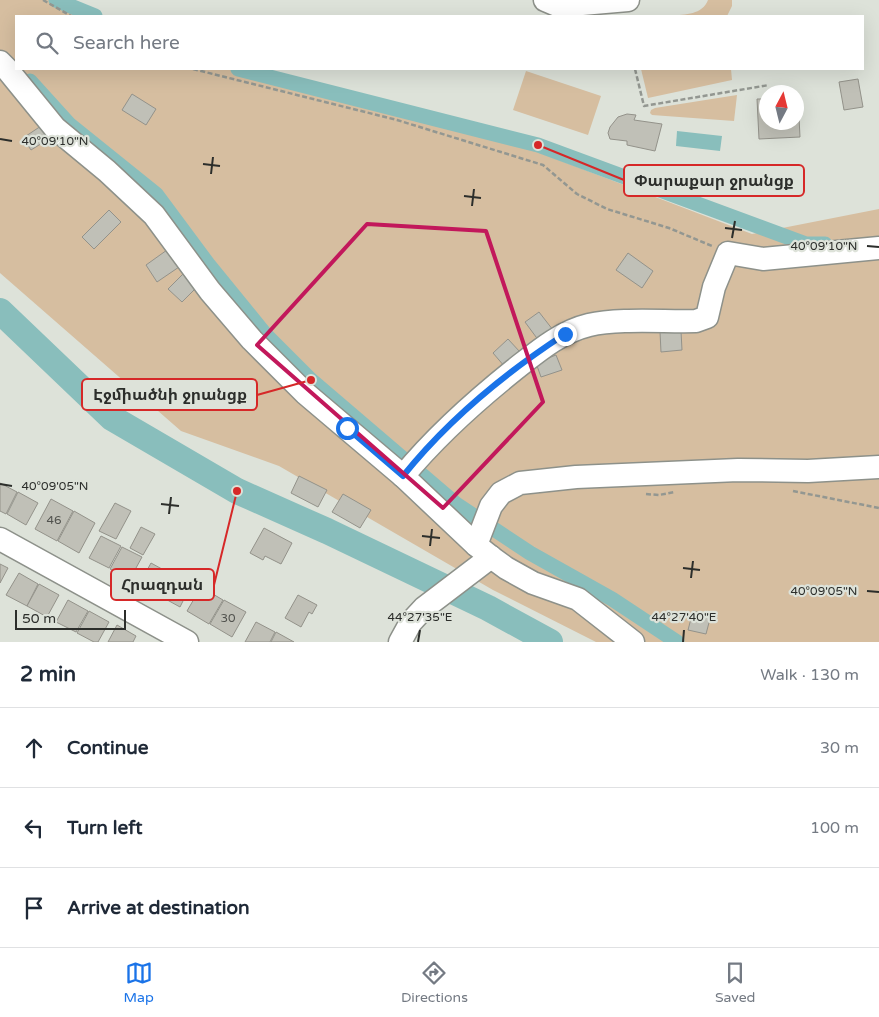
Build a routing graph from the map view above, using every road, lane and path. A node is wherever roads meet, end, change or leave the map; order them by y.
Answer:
1 (43, 0) edge
2 (545, 0) edge
3 (628, 0) edge
4 (69, 15) edge
5 (0, 62) edge
6 (197, 70) edge
7 (635, 70) edge
8 (759, 87) edge
9 (879, 248) edge
10 (728, 253) junction
11 (879, 467) edge
12 (403, 476) junction
13 (0, 539) edge
14 (484, 551) junction
15 (188, 642) edge
16 (400, 642) edge
17 (632, 642) edge

1 - 4 path
2 - 3 street
5 - 12 street
6 - 10 path
7 - 8 path
9 - 10 street
10 - 12 street
11 - 14 street
12 - 14 street
13 - 15 street
14 - 16 street
14 - 17 street

